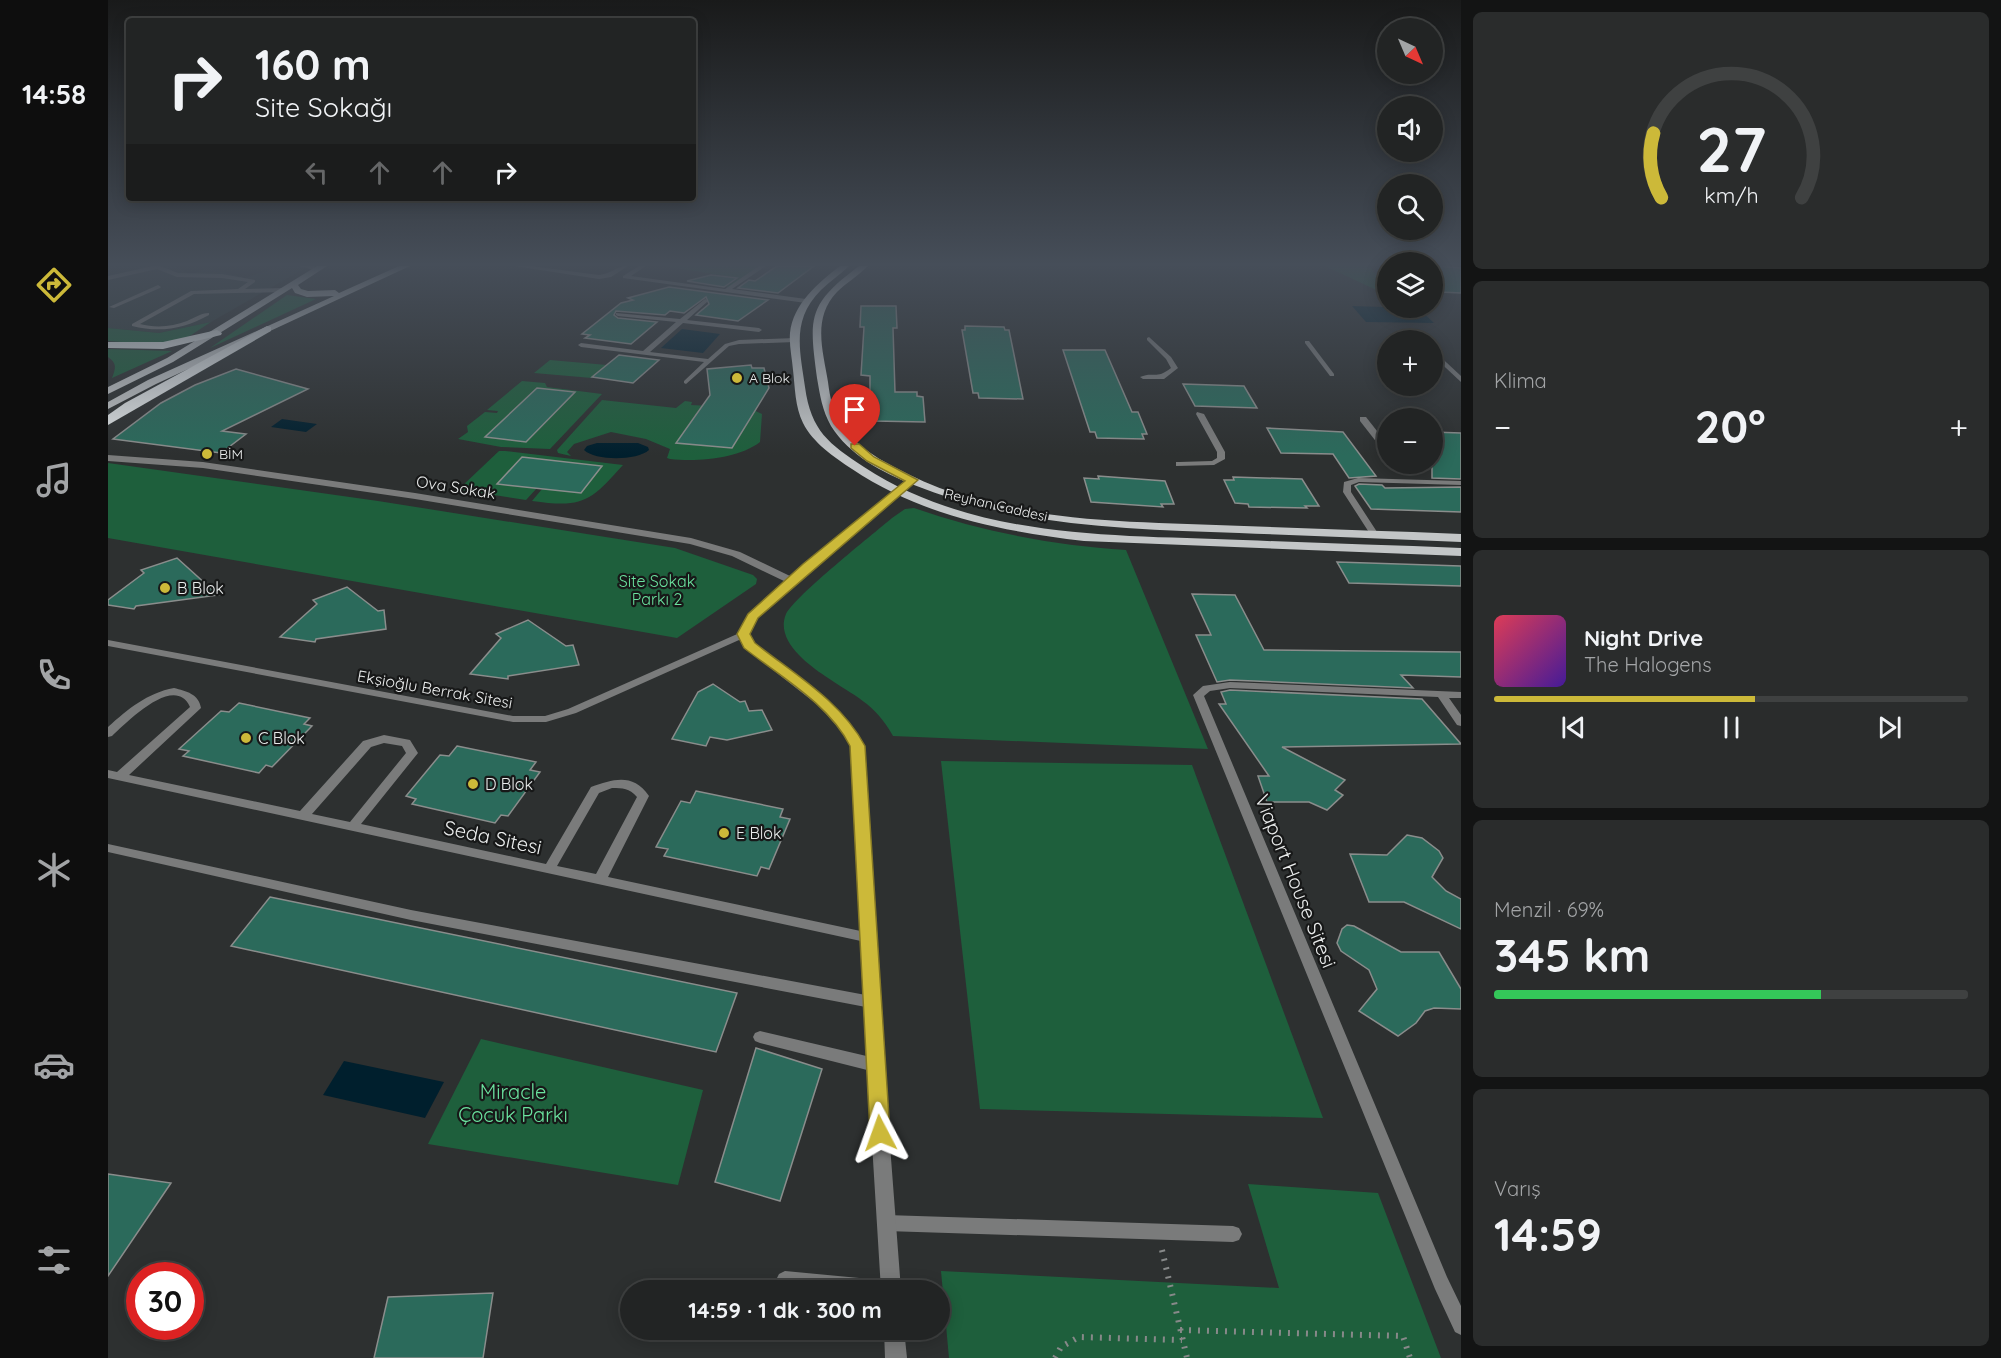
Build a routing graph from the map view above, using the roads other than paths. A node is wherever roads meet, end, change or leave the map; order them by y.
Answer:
1 (223, 329) edge
2 (264, 329) edge
3 (265, 329) edge
4 (671, 329) edge
5 (731, 329) edge
6 (753, 329) edge
7 (796, 329) edge
8 (814, 329) edge
9 (759, 330) dead end
10 (217, 333) junction
11 (1149, 339) dead end
12 (1307, 342) dead end
13 (795, 344) junction
14 (816, 344) junction
15 (108, 345) edge
16 (581, 345) dead end
17 (727, 345) junction
18 (644, 353) junction
19 (710, 360) junction
20 (1443, 362) edge
21 (1332, 375) dead end
22 (1143, 377) dead end
23 (1461, 380) edge
24 (686, 382) dead end
25 (108, 391) edge
26 (108, 406) edge
27 (1200, 414) dead end
28 (1363, 419) dead end
29 (108, 421) edge
30 (1377, 437) edge
31 (108, 458) edge
32 (1179, 464) dead end
33 (912, 480) junction
34 (1461, 483) edge
35 (898, 491) junction
36 (1206, 528) junction
37 (1375, 535) junction
38 (1461, 538) edge
39 (1213, 543) junction
40 (1461, 552) edge
41 (792, 581) junction
42 (744, 634) junction
43 (108, 643) edge
44 (1441, 694) junction
45 (1461, 695) edge
46 (1461, 723) edge
47 (108, 733) edge
48 (113, 775) edge
49 (303, 816) junction
50 (352, 827) junction
51 (108, 848) edge
52 (549, 869) junction
53 (600, 880) junction
54 (870, 938) junction
55 (872, 1002) junction
56 (760, 1037) dead end
57 (875, 1065) junction
58 (886, 1223) junction
59 (1233, 1234) dead end
60 (890, 1280) edge
61 (1461, 1326) edge
62 (895, 1340) edge
63 (896, 1358) edge

1 - 10 main road
2 - 26 main road
3 - 29 highway
4 - 18 lane
5 - 17 lane
6 - 9 lane
7 - 13 main road, Reyhan Caddesi
8 - 14 main road, Reyhan Caddesi
10 - 15 highway
10 - 25 main road
11 - 22 lane
12 - 21 lane
13 - 14 main road
13 - 17 lane
13 - 35 main road, Reyhan Caddesi
14 - 33 main road, Reyhan Caddesi
16 - 18 lane
17 - 19 lane
18 - 19 lane
19 - 24 lane
20 - 23 lane
27 - 32 lane
28 - 30 lane
31 - 41 street, Ova Sokak
33 - 35 street
33 - 36 main road, Reyhan Caddesi
34 - 37 lane
35 - 39 main road, Reyhan Caddesi
35 - 41 street
36 - 37 main road, Reyhan Caddesi
36 - 39 main road
37 - 38 main road, Reyhan Caddesi
39 - 40 main road, Reyhan Caddesi
41 - 42 street
42 - 43 lane, Ekşioğlu Berrak Sitesi
42 - 54 street
44 - 45 lane, Viaport House Sitesi
44 - 46 lane
44 - 61 lane, Viaport House Sitesi
47 - 48 lane
48 - 49 lane, Seda Sitesi
49 - 50 lane, Seda Sitesi
49 - 50 lane
50 - 52 lane, Seda Sitesi
51 - 55 lane
52 - 53 lane, Seda Sitesi
52 - 53 lane
53 - 54 lane, Seda Sitesi
54 - 55 street
55 - 57 street
56 - 57 lane
57 - 58 street
58 - 59 lane
58 - 60 street
62 - 63 street

